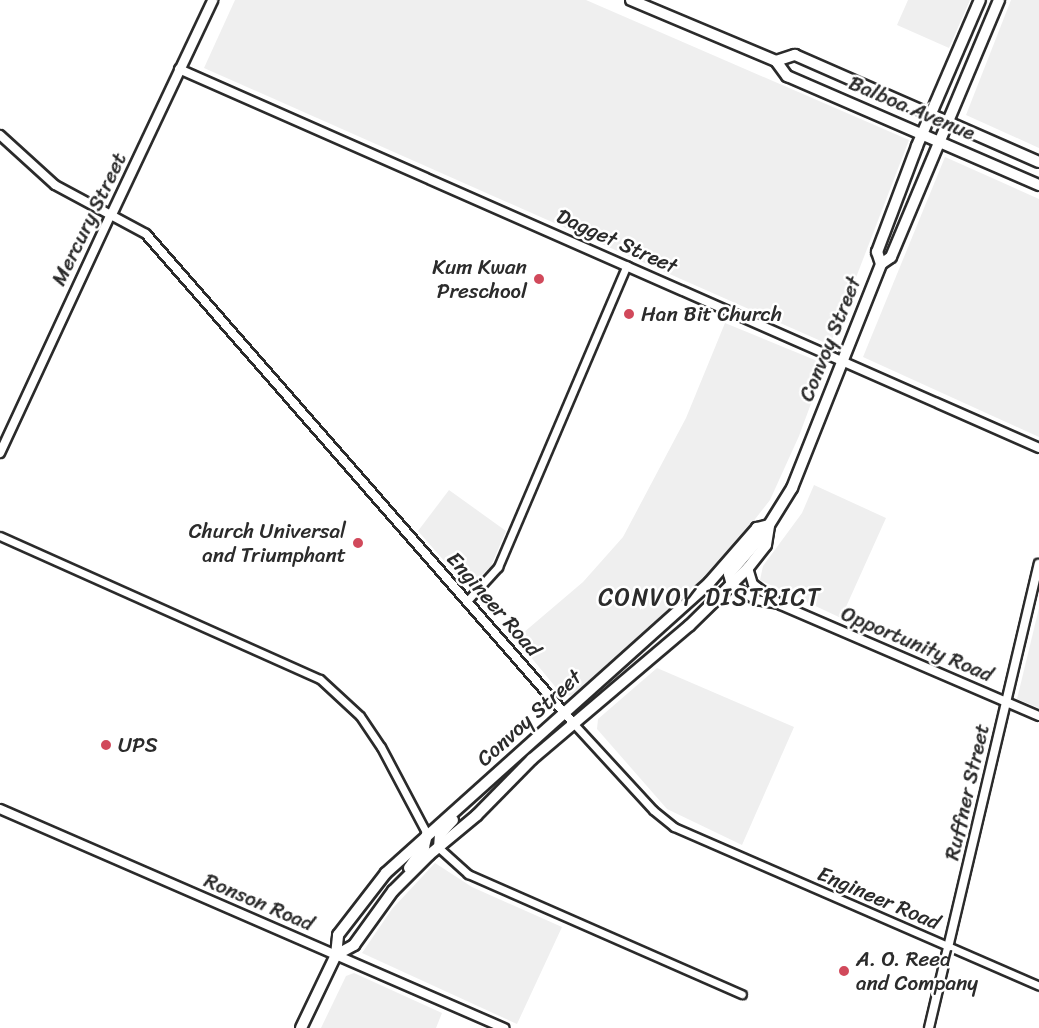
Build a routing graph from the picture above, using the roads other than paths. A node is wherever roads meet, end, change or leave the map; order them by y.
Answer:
1 (631, 0) edge
2 (980, 0) edge
3 (999, 0) edge
4 (211, 1) edge
5 (776, 61) junction
6 (179, 69) junction
7 (930, 113) junction
8 (946, 120) junction
9 (922, 133) junction
10 (0, 135) edge
11 (937, 140) junction
12 (1039, 162) edge
13 (1039, 185) edge
14 (111, 214) junction
15 (881, 264) junction
16 (627, 265) junction
17 (842, 360) junction
18 (1039, 448) edge
19 (0, 453) edge
20 (769, 525) junction
21 (757, 528) junction
22 (0, 536) edge
23 (1039, 564) edge
24 (748, 568) junction
25 (732, 585) junction
26 (467, 601) junction
27 (781, 605) junction
28 (1006, 702) junction
29 (564, 712) junction
30 (1039, 716) edge
31 (574, 724) junction
32 (476, 791) junction
33 (0, 809) edge
34 (427, 834) junction
35 (439, 848) junction
36 (393, 891) junction
37 (948, 947) junction
38 (336, 955) junction
39 (1039, 986) edge
40 (742, 994) dead end
41 (301, 1028) edge
42 (504, 1028) edge
43 (929, 1028) edge

1 - 5 main road, Balboa Avenue
2 - 7 main road, Convoy Street
3 - 8 main road, Convoy Street
4 - 6 main road, Mercury Street
5 - 7 main road, Balboa Avenue
5 - 9 main road, Balboa Avenue
6 - 14 main road, Mercury Street
6 - 16 street, Dagget Street
7 - 8 main road, Balboa Avenue
7 - 9 main road, Convoy Street
8 - 11 main road, Convoy Street
8 - 12 main road, Balboa Avenue
9 - 11 main road, Balboa Avenue
9 - 15 main road, Convoy Street
10 - 14 street, Engineer Road
11 - 13 main road, Balboa Avenue
11 - 15 main road, Convoy Street
14 - 19 street, Mercury Street
14 - 26 street, Engineer Road
15 - 17 main road, Convoy Street
16 - 17 street, Dagget Street
16 - 26 street
17 - 18 street, Dagget Street
17 - 20 main road, Convoy Street
20 - 21 main road
20 - 24 main road, Convoy Street
21 - 25 main road
21 - 29 main road, Convoy Street
22 - 34 street
23 - 28 street, Ruffner Street
24 - 25 main road, Convoy Street
24 - 27 street
25 - 27 street
25 - 31 main road, Convoy Street
26 - 29 street, Engineer Road
27 - 28 street, Opportunity Road
28 - 30 street, Opportunity Road
28 - 37 street, Ruffner Street
29 - 31 street, Engineer Road
29 - 32 main road, Convoy Street
31 - 35 main road, Convoy Street
31 - 37 street, Engineer Road
32 - 34 main road, Convoy Street
32 - 35 main road
33 - 38 street, Ronson Road
34 - 36 main road
34 - 38 main road, Convoy Street
35 - 36 main road, Convoy Street
35 - 40 street
36 - 38 main road, Convoy Street
37 - 39 street, Engineer Road
37 - 43 street, Ruffner Street
38 - 41 main road, Convoy Street
38 - 42 street, Ronson Road

